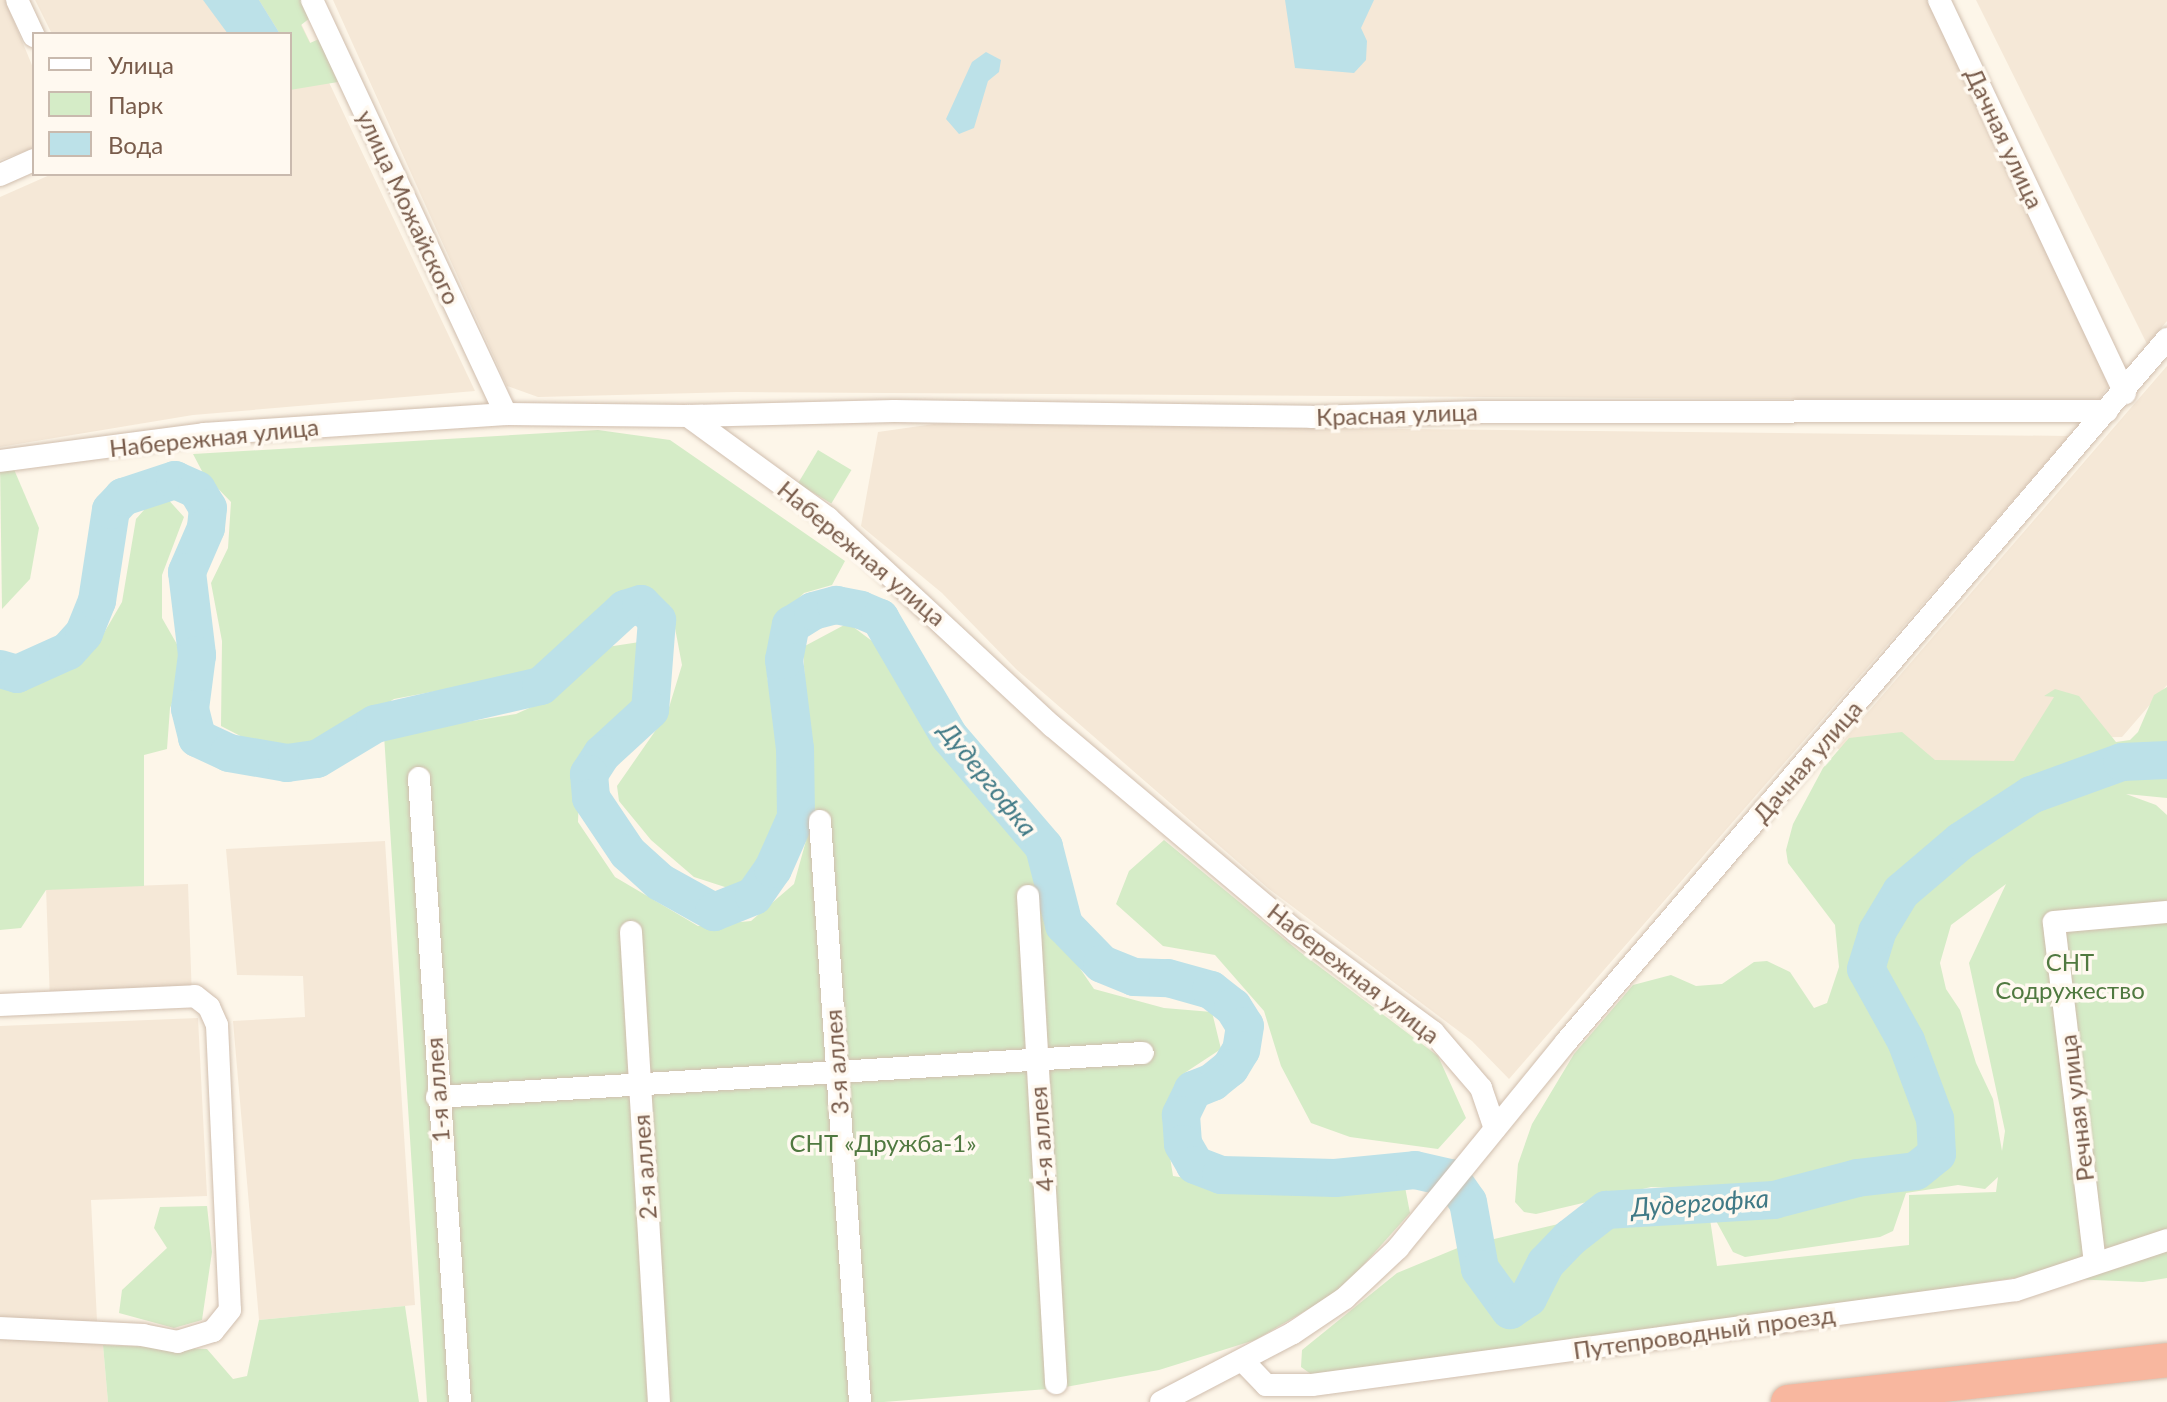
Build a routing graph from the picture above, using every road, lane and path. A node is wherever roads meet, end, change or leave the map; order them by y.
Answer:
1 (17, 0) edge
2 (312, 0) edge
3 (1939, 0) edge
4 (32, 32) edge
5 (32, 161) edge
6 (0, 175) edge
7 (2167, 339) edge
8 (2125, 393) junction
9 (2107, 411) junction
10 (506, 414) junction
11 (688, 416) junction
12 (0, 461) edge
13 (419, 778) dead end
14 (820, 821) dead end
15 (1028, 896) dead end
16 (2167, 912) edge
17 (631, 932) dead end
18 (0, 1005) edge
19 (1143, 1053) dead end
20 (1036, 1057) junction
21 (836, 1073) junction
22 (639, 1086) junction
23 (437, 1097) junction
24 (1495, 1129) junction
25 (2167, 1240) edge
26 (2095, 1263) junction
27 (0, 1328) edge
28 (2167, 1360) edge
29 (1244, 1362) junction
30 (1056, 1383) dead end
31 (860, 1400) edge
32 (460, 1402) edge
33 (659, 1402) edge
34 (1161, 1402) edge
35 (1788, 1402) edge

1 - 4 street
2 - 10 street, улица Можайского
3 - 8 street, Дачная улица
5 - 6 street
7 - 8 street
8 - 9 street, Дачная улица
9 - 11 street, Красная улица
9 - 24 street, Дачная улица
10 - 11 street, Набережная улица
10 - 12 street, Набережная улица
11 - 24 street, Набережная улица
13 - 23 street, 1-я аллея
14 - 21 street, 3-я аллея
15 - 20 street, 4-я аллея
16 - 26 street, Речная улица
17 - 22 street, 2-я аллея
18 - 27 street
19 - 20 street
20 - 21 street
20 - 30 street, 4-я аллея
21 - 22 street
21 - 31 street, 3-я аллея
22 - 23 street
22 - 33 street, 2-я аллея
23 - 32 street, 1-я аллея
24 - 29 street, Дачная улица
25 - 26 street, Путепроводный проезд
26 - 29 street, Путепроводный проезд
28 - 35 highway
29 - 34 street, Дачная улица

